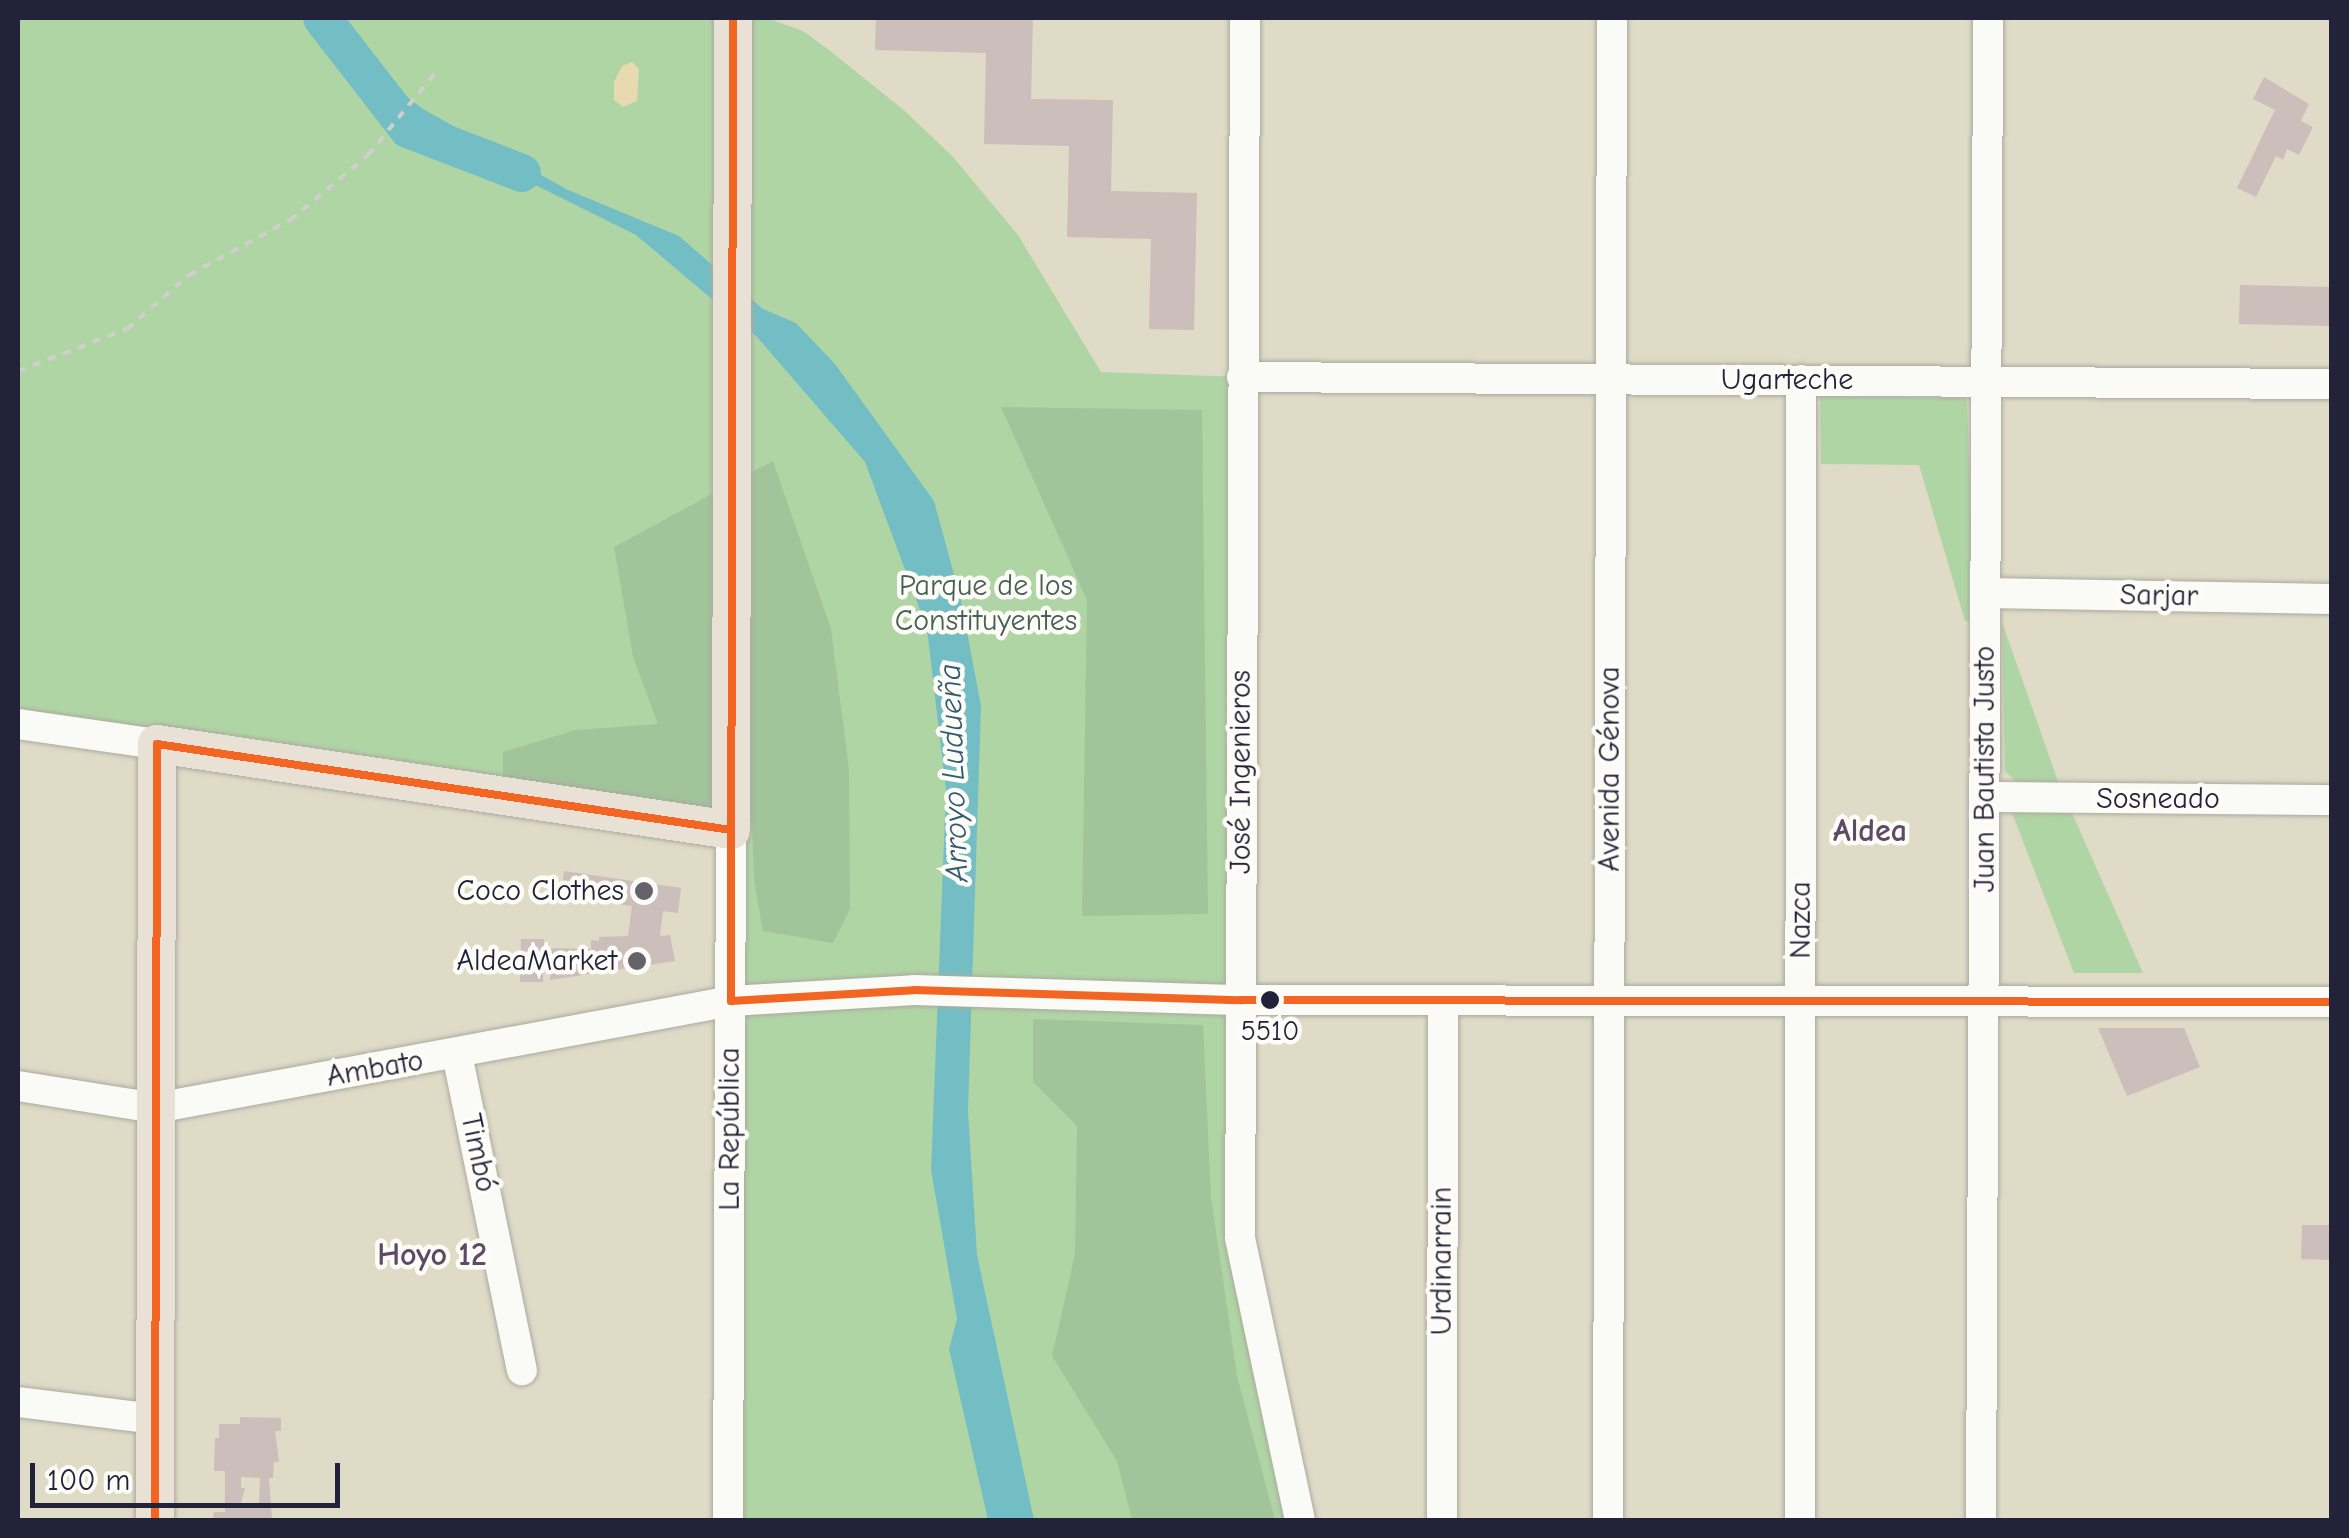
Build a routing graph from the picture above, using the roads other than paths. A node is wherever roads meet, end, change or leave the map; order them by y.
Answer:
1 (733, 18) edge
2 (1246, 18) edge
3 (1612, 18) edge
4 (1988, 18) edge
5 (1242, 377) junction
6 (1611, 379) junction
7 (1801, 380) junction
8 (1986, 381) junction
9 (2332, 384) edge
10 (1986, 593) junction
11 (2332, 599) edge
12 (18, 724) edge
13 (157, 744) junction
14 (1984, 798) junction
15 (2332, 800) edge
16 (731, 830) junction
17 (1241, 1000) junction
18 (731, 1001) junction
19 (1443, 1001) junction
20 (1609, 1001) junction
21 (1800, 1001) junction
22 (1984, 1002) junction
23 (2332, 1002) edge
24 (457, 1054) junction
25 (18, 1086) edge
26 (156, 1108) junction
27 (522, 1370) dead end
28 (18, 1402) edge
29 (155, 1419) junction
30 (155, 1520) edge
31 (728, 1520) edge
32 (1300, 1520) edge
33 (1442, 1520) edge
34 (1608, 1520) edge
35 (1800, 1520) edge
36 (1982, 1520) edge

1 - 16 main road, La República
2 - 5 street, José Ingenieros
3 - 6 street, Avenida Génova
4 - 8 street, Juan Bautista Justo
5 - 6 street, Ugarteche
5 - 17 street, José Ingenieros
6 - 7 street, Ugarteche
6 - 20 street, Avenida Génova
7 - 8 street, Ugarteche
7 - 21 street, Nazca
8 - 9 street, Ugarteche
8 - 10 street, Juan Bautista Justo
10 - 11 street, Sarjar
10 - 14 street, Juan Bautista Justo
12 - 13 street
13 - 16 main road
13 - 26 main road
14 - 15 street, Sosneado
14 - 22 street, Juan Bautista Justo
16 - 18 street, La República
17 - 18 street, Ambato
17 - 19 street, Ambato
17 - 32 street, José Ingenieros
18 - 24 street, Ambato
18 - 31 street, La República
19 - 20 street, Ambato
19 - 33 street, Urdinarrain
20 - 21 street, Ambato
20 - 34 street, Avenida Génova
21 - 22 street, Ambato
21 - 35 street, Nazca
22 - 23 street, Ambato
22 - 36 street, Juan Bautista Justo
24 - 26 street, Ambato
24 - 27 street, Timbó
25 - 26 street, Ambato
26 - 29 main road
28 - 29 street
29 - 30 main road

